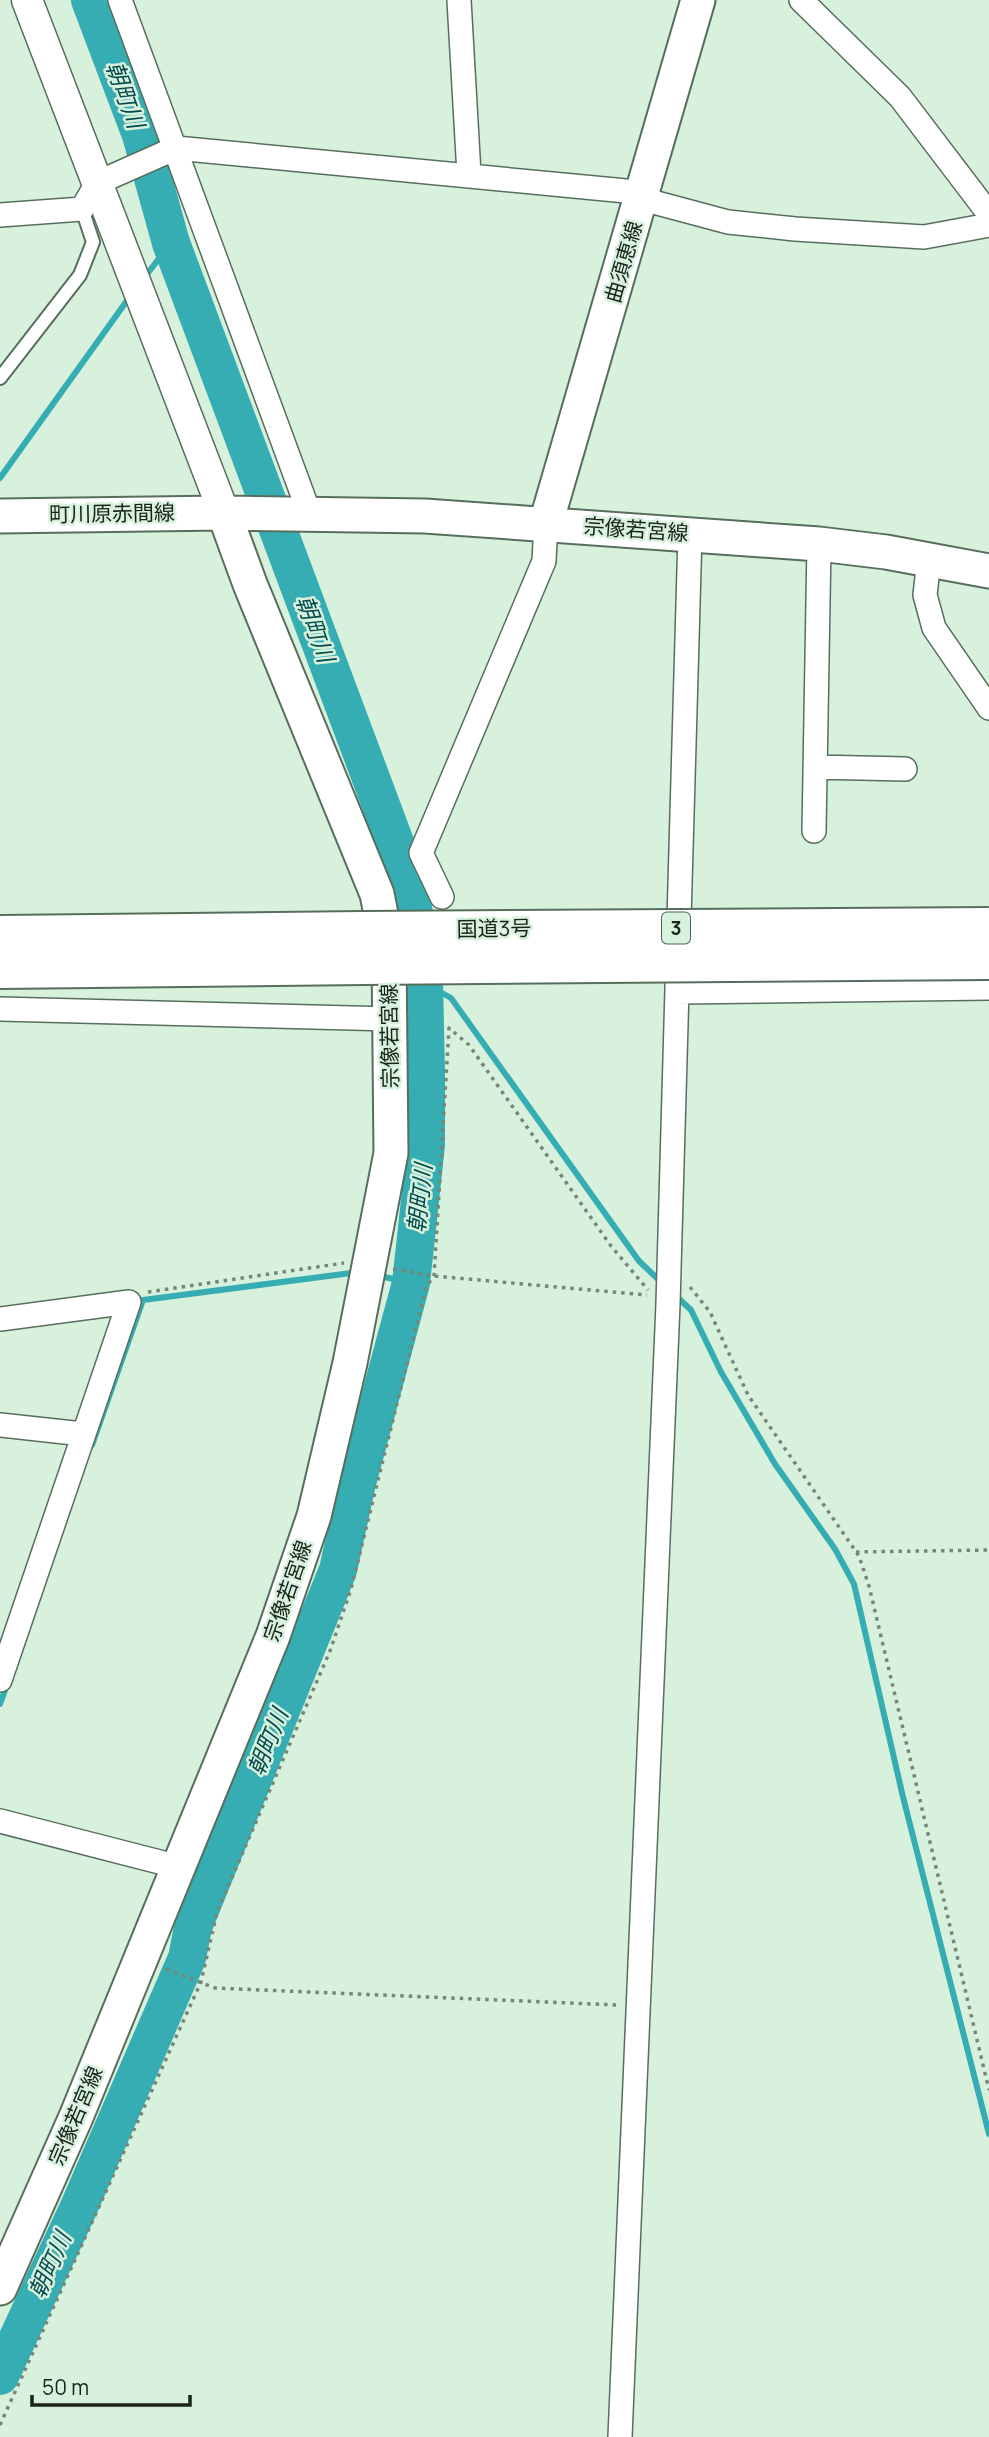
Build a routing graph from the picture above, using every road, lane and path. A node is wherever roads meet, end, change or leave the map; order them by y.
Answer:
1 (27, 0) edge
2 (120, 0) edge
3 (459, 0) edge
4 (698, 0) edge
5 (801, 0) edge
6 (176, 149) junction
7 (469, 174) junction
8 (109, 177) junction
9 (642, 199) junction
10 (82, 209) junction
11 (989, 214) edge
12 (0, 215) edge
13 (989, 225) edge
14 (0, 378) edge
15 (225, 513) junction
16 (310, 514) junction
17 (2, 519) edge
18 (546, 523) junction
19 (690, 534) junction
20 (819, 544) junction
21 (929, 559) junction
22 (989, 571) edge
23 (989, 708) edge
24 (815, 767) junction
25 (905, 769) dead end
26 (814, 831) dead end
27 (442, 897) dead end
28 (989, 927) edge
29 (0, 935) edge
30 (364, 948) junction
31 (989, 960) edge
32 (0, 969) edge
33 (989, 988) edge
34 (677, 992) junction
35 (0, 1009) edge
36 (391, 1019) junction
37 (370, 1265) junction
38 (669, 1266) junction
39 (434, 1276) junction
40 (129, 1302) junction
41 (0, 1319) edge
42 (0, 1425) edge
43 (83, 1434) junction
44 (989, 1550) edge
45 (856, 1552) junction
46 (0, 1680) edge
47 (0, 1821) edge
48 (179, 1867) junction
49 (141, 1960) junction
50 (201, 1982) junction
51 (638, 2006) junction
52 (989, 2090) edge
53 (0, 2288) edge
54 (0, 2425) edge
55 (620, 2437) edge

1 - 8 street
2 - 6 street
3 - 7 street
4 - 9 main road, 曲須恵線
5 - 11 street
6 - 7 street
6 - 8 street
6 - 16 street
7 - 9 street
8 - 10 street
8 - 15 street
9 - 13 street
9 - 18 main road, 曲須恵線
10 - 12 street
10 - 14 lane
15 - 16 main road, 宗像若宮線
15 - 17 main road, 町川原赤間線
15 - 36 main road, 宗像若宮線
16 - 18 main road, 宗像若宮線
18 - 19 main road, 宗像若宮線
18 - 27 street
19 - 20 main road, 宗像若宮線
19 - 34 street
20 - 21 main road, 宗像若宮線
20 - 24 street
21 - 22 main road, 宗像若宮線
21 - 23 street
24 - 25 street
24 - 26 street
28 - 30 highway, 国道3号 / 3, bridge
29 - 30 highway, 国道3号 / 3
30 - 31 highway, 国道3号 / 3, bridge
30 - 32 highway, 国道3号 / 3
33 - 34 street
34 - 38 street
35 - 36 street
36 - 37 main road, 宗像若宮線
37 - 39 path
37 - 40 path
37 - 48 main road, 宗像若宮線
38 - 45 path
38 - 51 street
39 - 39 path
39 - 50 path
40 - 41 street
40 - 43 street
42 - 43 street
43 - 46 street
44 - 45 path
45 - 52 path
47 - 48 street
48 - 49 main road, 宗像若宮線
49 - 50 path
49 - 53 main road, 宗像若宮線
50 - 51 path
50 - 54 path
51 - 55 street

